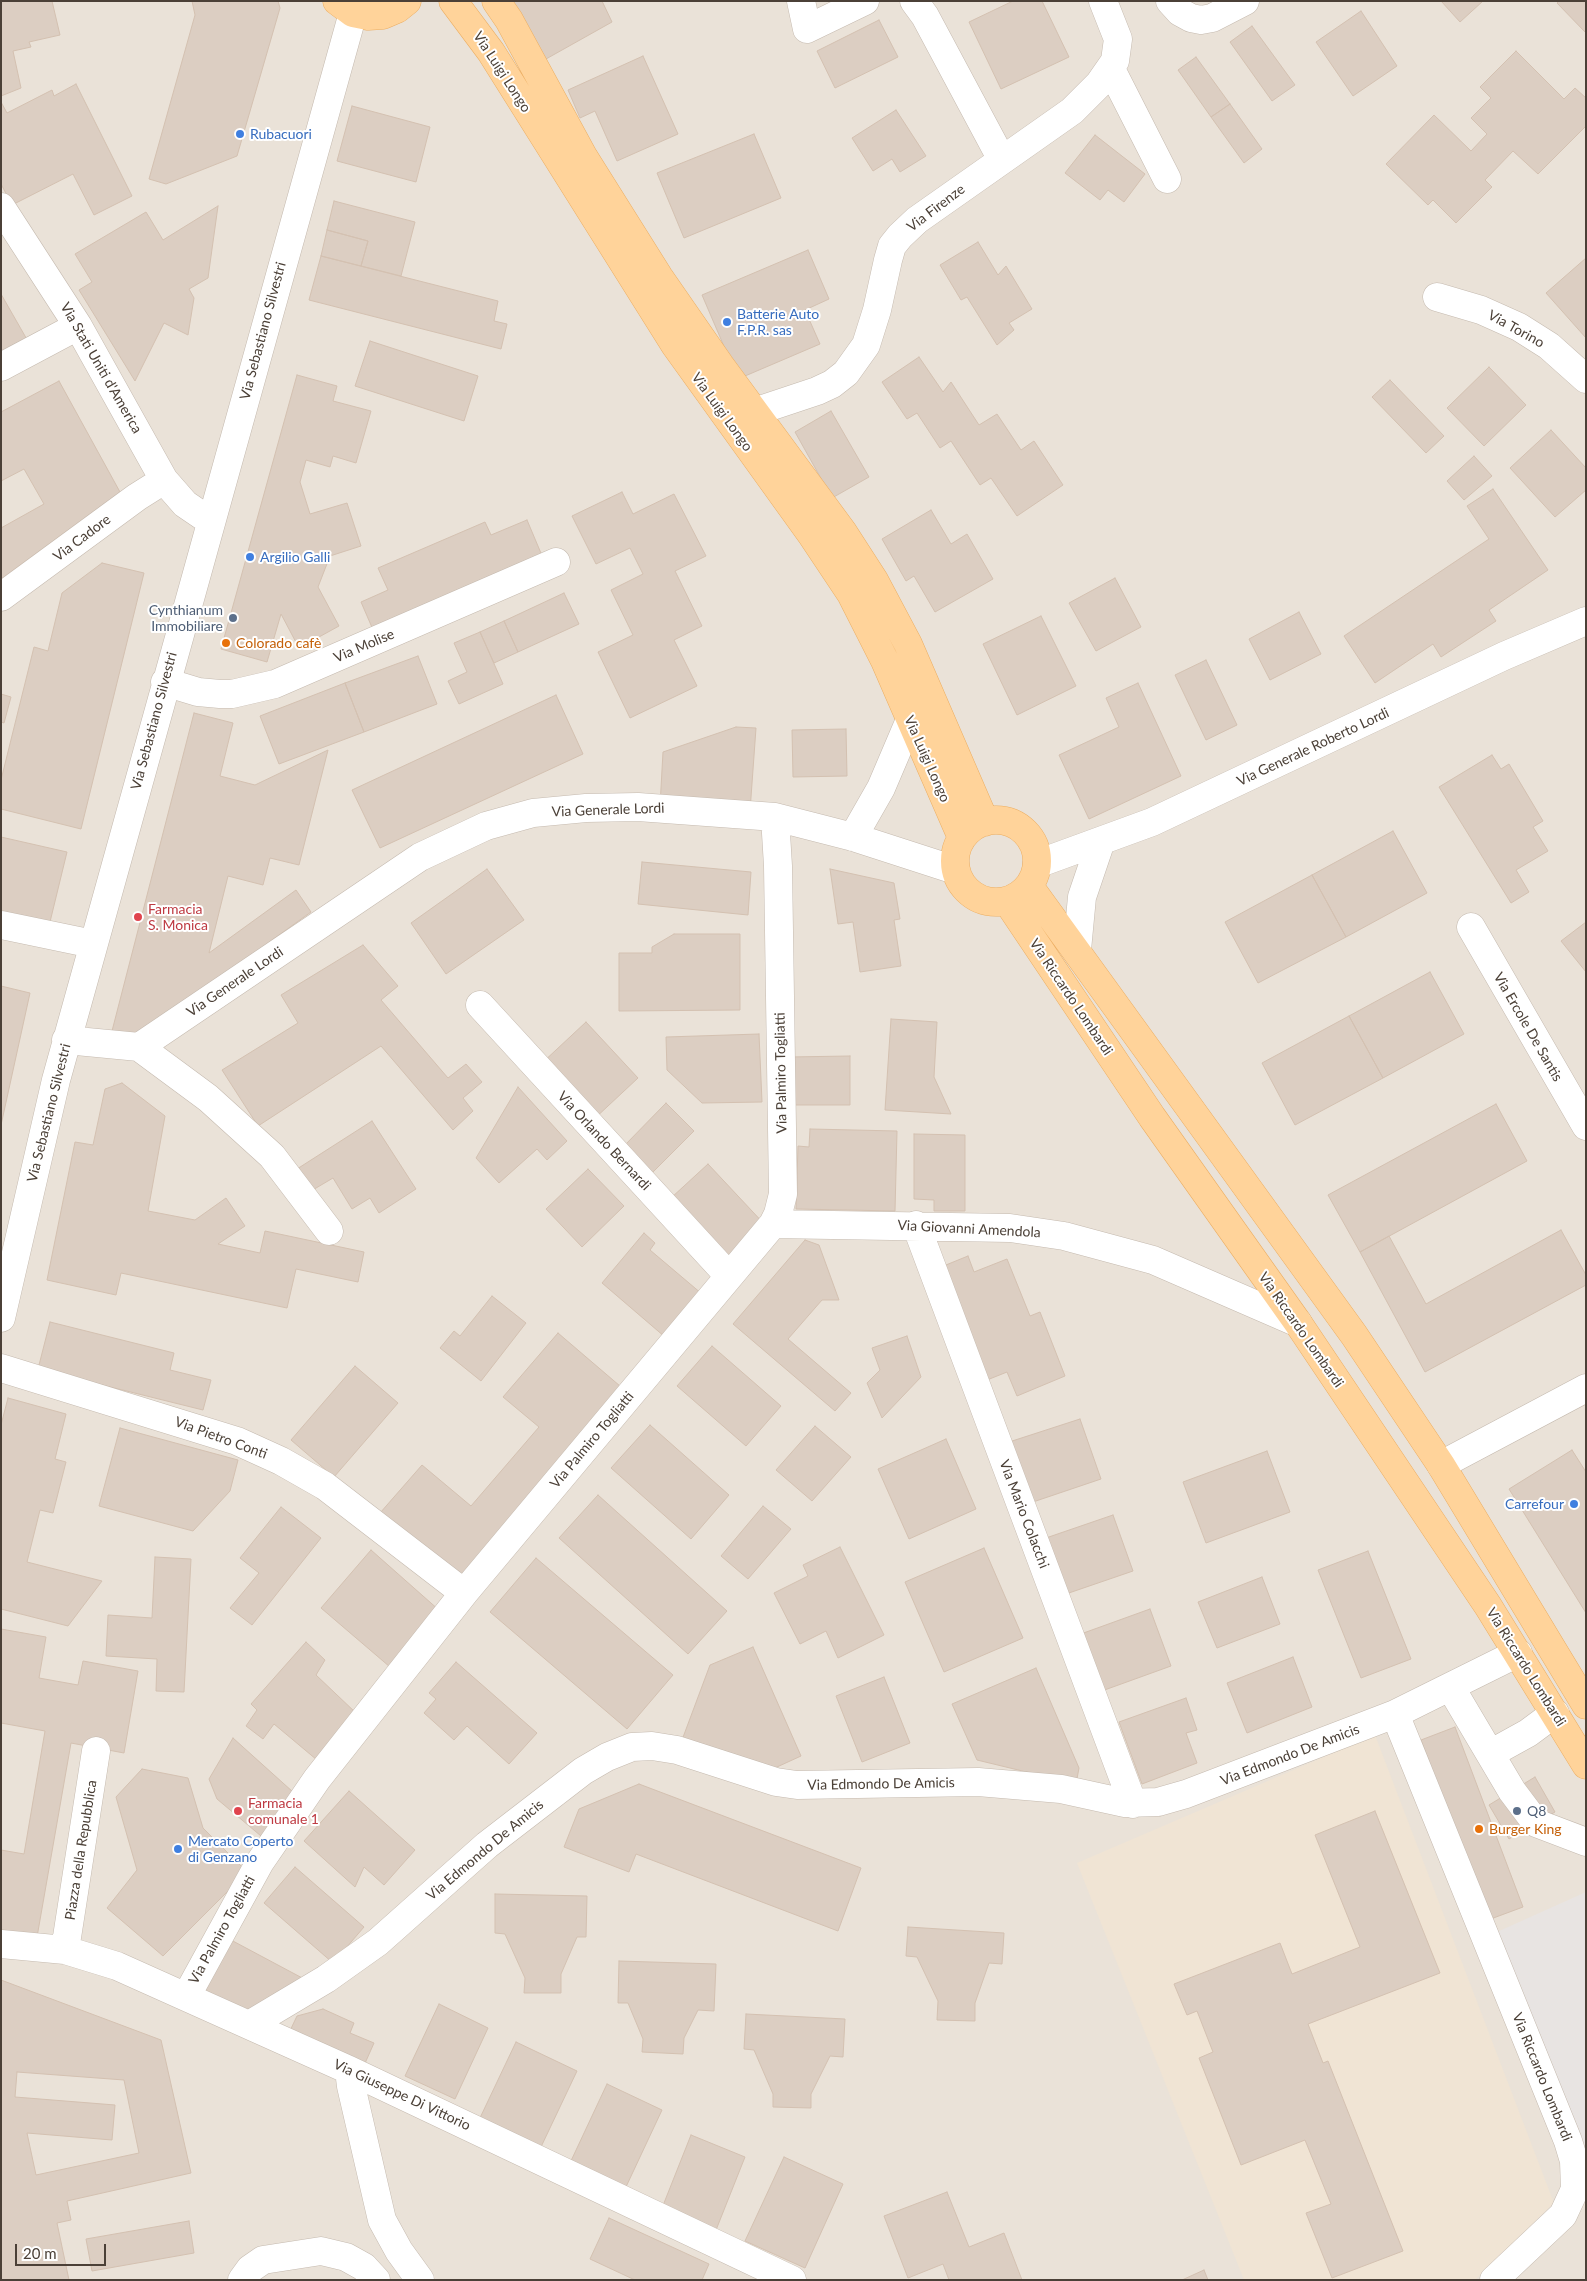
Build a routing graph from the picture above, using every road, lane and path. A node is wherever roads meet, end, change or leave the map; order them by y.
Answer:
1 (407, 1) edge
2 (453, 1) edge
3 (496, 1) edge
4 (801, 1) edge
5 (864, 1) edge
6 (914, 1) edge
7 (1103, 1) edge
8 (1170, 1) edge
9 (1245, 1) edge
10 (345, 7) edge
11 (1111, 69) junction
12 (1002, 160) junction
13 (1167, 179) dead end
14 (1, 206) edge
15 (1437, 296) dead end
16 (78, 326) junction
17 (1, 367) edge
18 (1586, 379) edge
19 (754, 412) junction
20 (164, 480) junction
21 (210, 521) junction
22 (556, 562) dead end
23 (1, 597) edge
24 (1586, 621) edge
25 (165, 682) junction
26 (910, 720) junction
27 (775, 817) junction
28 (985, 822) junction
29 (853, 838) junction
30 (962, 838) junction
31 (1101, 841) junction
32 (955, 870) junction
33 (1033, 875) junction
34 (1006, 901) junction
35 (1, 925) edge
36 (1471, 927) dead end
37 (93, 944) junction
38 (1077, 950) junction
39 (480, 1005) dead end
40 (66, 1040) junction
41 (139, 1047) junction
42 (1586, 1126) edge
43 (773, 1224) junction
44 (916, 1225) junction
45 (329, 1231) dead end
46 (729, 1276) junction
47 (1, 1318) edge
48 (1298, 1323) junction
49 (1, 1368) edge
50 (1586, 1388) edge
51 (1440, 1465) junction
52 (464, 1592) junction
53 (1518, 1652) junction
54 (1451, 1688) junction
55 (1586, 1706) edge
56 (1555, 1713) junction
57 (1396, 1714) junction
58 (96, 1751) dead end
59 (1490, 1754) junction
60 (1586, 1765) edge
61 (1133, 1804) junction
62 (1586, 1842) edge
63 (1, 1944) edge
64 (65, 1950) junction
65 (186, 1997) junction
66 (249, 2025) junction
67 (349, 2070) junction
68 (242, 2280) edge
69 (376, 2280) edge
70 (420, 2280) edge
71 (792, 2280) edge
72 (1494, 2280) edge

1 - 10 main road
2 - 26 main road, Via Luigi Longo
3 - 19 main road, Via Luigi Longo
4 - 5 street
6 - 12 street
7 - 11 street, Via Firenze
8 - 9 street
10 - 21 street, Via Sebastiano Silvestri
11 - 12 street, Via Firenze
11 - 13 street
12 - 19 street, Via Firenze
14 - 16 street, Via Stati Uniti d'America
15 - 18 street, Via Torino
16 - 17 street
16 - 20 street, Via Stati Uniti d'America
19 - 28 main road, Via Luigi Longo
20 - 21 street, Via Stati Uniti d'America
20 - 23 street, Via Cadore
21 - 25 street, Via Sebastiano Silvestri
22 - 25 street, Via Molise
24 - 31 street, Via Generale Roberto Lordi
25 - 37 street, Via Sebastiano Silvestri
26 - 29 street
26 - 30 main road, Via Luigi Longo
27 - 29 street, Via Generale Lordi
27 - 41 street, Via Generale Lordi
27 - 43 street, Via Palmiro Togliatti
28 - 30 main road
28 - 33 main road
29 - 32 street, Via Generale Lordi
30 - 32 main road
31 - 33 street, Via Generale Roberto Lordi
31 - 38 street
32 - 34 main road
33 - 34 main road
33 - 38 main road
34 - 48 main road, Via Riccardo Lombardi
35 - 37 street
36 - 42 street, Via Ercole De Santis
37 - 40 street, Via Sebastiano Silvestri
38 - 51 main road
39 - 46 street, Via Orlando Bernardi
40 - 41 street
40 - 47 street, Via Sebastiano Silvestri
41 - 45 street
43 - 44 street, Via Giovanni Amendola
43 - 46 street, Via Palmiro Togliatti
44 - 48 street, Via Giovanni Amendola
44 - 61 street, Via Mario Colacchi
46 - 52 street, Via Palmiro Togliatti
48 - 53 main road, Via Riccardo Lombardi
49 - 52 street, Via Pietro Conti
50 - 51 street
51 - 55 main road
52 - 65 street, Via Palmiro Togliatti
53 - 54 street, Via Edmondo De Amicis
53 - 56 main road, Via Riccardo Lombardi
54 - 57 street, Via Edmondo De Amicis
54 - 59 street
56 - 59 street
56 - 60 main road, Via Riccardo Lombardi
57 - 61 street, Via Edmondo De Amicis
57 - 72 street, Via Riccardo Lombardi
58 - 64 street, Piazza della Repubblica
59 - 62 street
61 - 66 street, Via Edmondo De Amicis
63 - 64 street, Via Giuseppe Di Vittorio
64 - 65 street, Via Giuseppe Di Vittorio
65 - 66 street, Via Giuseppe Di Vittorio
66 - 67 street, Via Giuseppe Di Vittorio
67 - 70 street
67 - 71 street, Via Giuseppe Di Vittorio
68 - 69 street

